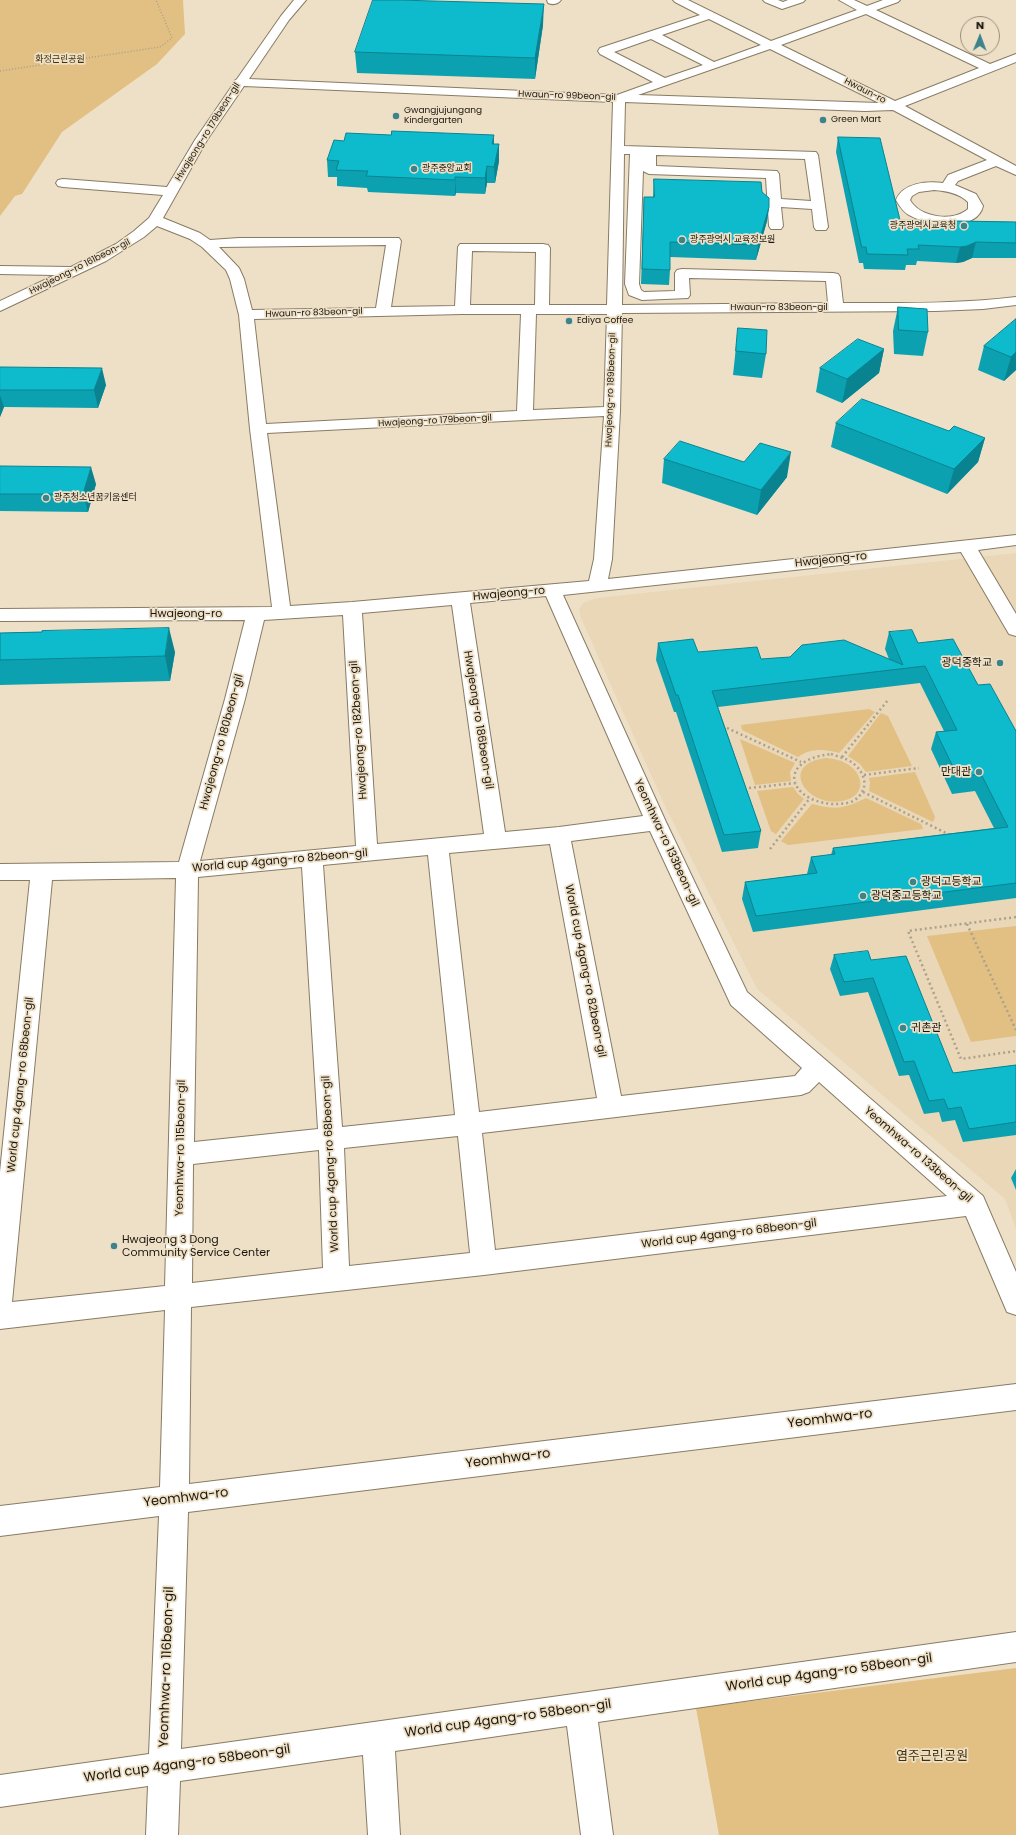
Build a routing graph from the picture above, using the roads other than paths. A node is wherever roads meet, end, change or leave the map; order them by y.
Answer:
1 (300, 0) edge
2 (679, 0) edge
3 (769, 0) edge
4 (799, 0) edge
5 (846, 0) edge
6 (894, 0) edge
7 (867, 10) junction
8 (711, 15) junction
9 (652, 36) junction
10 (771, 44) junction
11 (1016, 58) edge
12 (713, 66) junction
13 (990, 69) junction
14 (239, 82) junction
15 (664, 83) junction
16 (619, 98) junction
17 (895, 106) junction
18 (618, 150) junction
19 (644, 150) junction
20 (739, 153) junction
21 (997, 161) junction
22 (1016, 171) edge
23 (740, 173) junction
24 (63, 183) dead end
25 (947, 187) junction
26 (170, 191) junction
27 (774, 203) junction
28 (818, 204) junction
29 (155, 220) junction
30 (776, 226) dead end
31 (821, 227) dead end
32 (207, 244) junction
33 (0, 270) edge
34 (74, 271) junction
35 (721, 274) junction
36 (722, 289) dead end
37 (1016, 301) edge
38 (0, 307) edge
39 (836, 308) junction
40 (535, 309) junction
41 (614, 309) junction
42 (462, 310) junction
43 (383, 312) junction
44 (246, 315) junction
45 (612, 411) junction
46 (525, 416) junction
47 (258, 429) junction
48 (1016, 540) edge
49 (966, 546) junction
50 (597, 586) junction
51 (552, 590) junction
52 (460, 599) junction
53 (352, 608) junction
54 (282, 613) junction
55 (256, 614) junction
56 (0, 615) edge
57 (1016, 630) edge
58 (656, 822) junction
59 (559, 835) junction
60 (496, 841) junction
61 (438, 846) junction
62 (367, 853) junction
63 (312, 858) junction
64 (187, 870) junction
65 (42, 871) junction
66 (0, 872) edge
67 (818, 1067) junction
68 (611, 1107) junction
69 (468, 1124) junction
70 (331, 1138) junction
71 (182, 1154) junction
72 (974, 1204) junction
73 (484, 1263) junction
74 (338, 1279) junction
75 (177, 1297) junction
76 (0, 1299) edge
77 (1016, 1303) edge
78 (0, 1316) edge
79 (1016, 1397) edge
80 (174, 1499) junction
81 (0, 1521) edge
82 (1016, 1647) edge
83 (581, 1709) junction
84 (378, 1737) junction
85 (163, 1768) junction
86 (0, 1791) edge
87 (162, 1835) edge
88 (384, 1835) edge
89 (597, 1835) edge

1 - 14 street, Hwajeong-ro 179beon-gil
2 - 8 street, Hwaun-ro
3 - 4 street
5 - 7 street
6 - 7 street
7 - 10 street
7 - 13 street
8 - 9 street
8 - 10 street, Hwaun-ro
9 - 12 street
9 - 15 street
10 - 12 street
10 - 17 street, Hwaun-ro
11 - 13 street
12 - 15 street
13 - 17 street
14 - 16 street, Hwaun-ro 99beon-gil
14 - 26 street, Hwajeong-ro 179beon-gil
15 - 16 street
16 - 17 street, Hwaun-ro 99beon-gil
16 - 18 street, Hwajeong-ro 189beon-gil
17 - 21 street, Hwaun-ro
18 - 19 street
18 - 41 street, Hwajeong-ro 189beon-gil
19 - 20 street
19 - 23 street
19 - 35 street
20 - 23 street
20 - 28 street
21 - 22 street, Hwaun-ro
21 - 25 street
23 - 27 street
24 - 26 street
25 - 25 street
26 - 29 street, Hwajeong-ro 179beon-gil
27 - 28 street
27 - 30 street
28 - 31 street
29 - 32 street
29 - 34 street, Hwajeong-ro 161beon-gil
32 - 43 street
32 - 44 street
33 - 34 street
34 - 38 street, Hwajeong-ro 161beon-gil
35 - 36 street
35 - 39 street
37 - 39 street, Hwaun-ro 83beon-gil
39 - 41 street, Hwaun-ro 83beon-gil
40 - 41 street, Hwaun-ro 83beon-gil
40 - 42 street, Hwaun-ro 83beon-gil
40 - 42 street
40 - 46 street
41 - 45 street, Hwajeong-ro 189beon-gil
42 - 43 street, Hwaun-ro 83beon-gil
43 - 44 street, Hwaun-ro 83beon-gil
44 - 47 street
45 - 46 street, Hwajeong-ro 179beon-gil
45 - 50 street, Hwajeong-ro 189beon-gil
46 - 47 street, Hwajeong-ro 179beon-gil
47 - 54 street
48 - 49 street, Hwajeong-ro
49 - 50 street, Hwajeong-ro
49 - 57 street
50 - 51 street, Hwajeong-ro
51 - 52 street, Hwajeong-ro
51 - 58 street, Yeomhwa-ro 133beon-gil
52 - 53 street, Hwajeong-ro
52 - 60 street, Hwajeong-ro 186beon-gil
53 - 54 street, Hwajeong-ro
53 - 62 street, Hwajeong-ro 182beon-gil
54 - 55 street, Hwajeong-ro
55 - 56 street, Hwajeong-ro
55 - 64 street, Hwajeong-ro 180beon-gil
58 - 59 street, World cup 4gang-ro 82beon-gil
58 - 67 street, Yeomhwa-ro 133beon-gil
59 - 60 street, World cup 4gang-ro 82beon-gil
59 - 68 street, World cup 4gang-ro 82beon-gil
60 - 61 street, World cup 4gang-ro 82beon-gil
61 - 62 street, World cup 4gang-ro 82beon-gil
61 - 69 street
62 - 63 street, World cup 4gang-ro 82beon-gil
63 - 64 street, World cup 4gang-ro 82beon-gil
63 - 70 street, World cup 4gang-ro 68beon-gil
64 - 65 street, World cup 4gang-ro 82beon-gil
64 - 71 street, Yeomhwa-ro 115beon-gil
65 - 66 street, World cup 4gang-ro 82beon-gil
65 - 76 street, World cup 4gang-ro 68beon-gil
67 - 68 street
67 - 72 street, Yeomhwa-ro 133beon-gil
68 - 69 street
69 - 70 street
69 - 73 street
70 - 71 street
70 - 74 street, World cup 4gang-ro 68beon-gil
71 - 75 street, Yeomhwa-ro 115beon-gil
72 - 73 street, World cup 4gang-ro 68beon-gil
72 - 77 street, Yeomhwa-ro 133beon-gil
73 - 74 street, World cup 4gang-ro 68beon-gil
74 - 75 street, World cup 4gang-ro 68beon-gil
75 - 78 street, World cup 4gang-ro 68beon-gil
75 - 80 street, Yeomhwa-ro 115beon-gil
79 - 80 street, Yeomhwa-ro
80 - 81 street, Yeomhwa-ro
80 - 85 street, Yeomhwa-ro 116beon-gil
82 - 83 street, World cup 4gang-ro 58beon-gil
83 - 84 street, World cup 4gang-ro 58beon-gil
83 - 89 street
84 - 85 street, World cup 4gang-ro 58beon-gil
84 - 88 street
85 - 86 street, World cup 4gang-ro 58beon-gil
85 - 87 street, Yeomhwa-ro 116beon-gil

